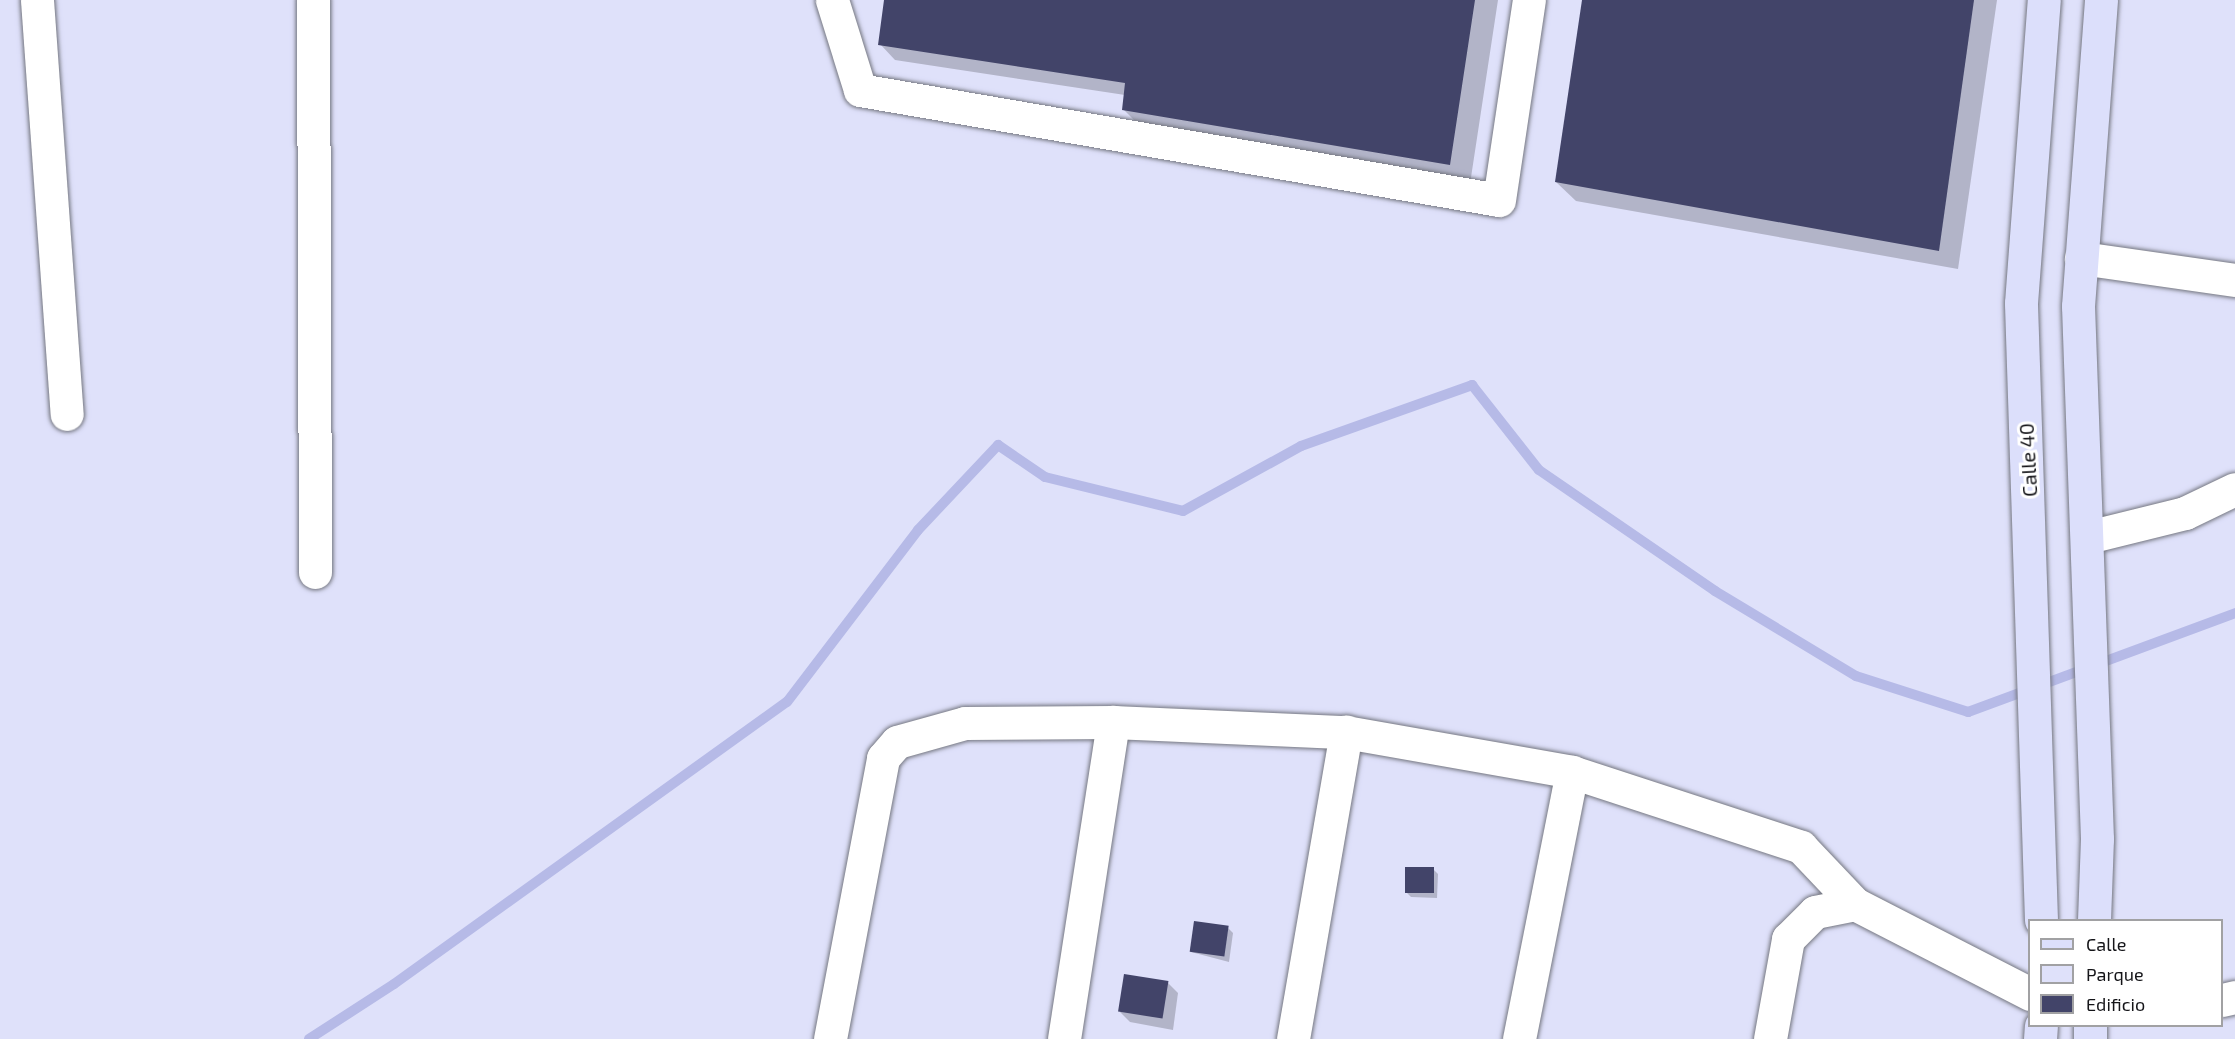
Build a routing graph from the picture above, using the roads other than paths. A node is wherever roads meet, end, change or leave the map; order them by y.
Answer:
1 (37, 0) edge
2 (313, 0) edge
3 (832, 0) edge
4 (1529, 0) edge
5 (2044, 0) edge
6 (2101, 0) edge
7 (2081, 258) junction
8 (2235, 280) edge
9 (67, 414) dead end
10 (2235, 489) edge
11 (2088, 537) junction
12 (315, 572) dead end
13 (1113, 722) junction
14 (1346, 732) junction
15 (1572, 772) junction
16 (1855, 904) junction
17 (2041, 919) edge
18 (2094, 919) edge
19 (2028, 993) edge
20 (830, 1039) edge
21 (1064, 1039) edge
22 (1293, 1039) edge
23 (1520, 1039) edge
24 (1770, 1039) edge

1 - 9 street
2 - 12 street
3 - 4 street
5 - 17 main road, Calle 40
6 - 7 main road
7 - 8 street
7 - 11 main road
10 - 11 street
11 - 18 main road
13 - 14 street
13 - 20 street
13 - 21 street
14 - 15 street
14 - 22 street
15 - 16 street
15 - 23 street
16 - 19 street
16 - 24 street

